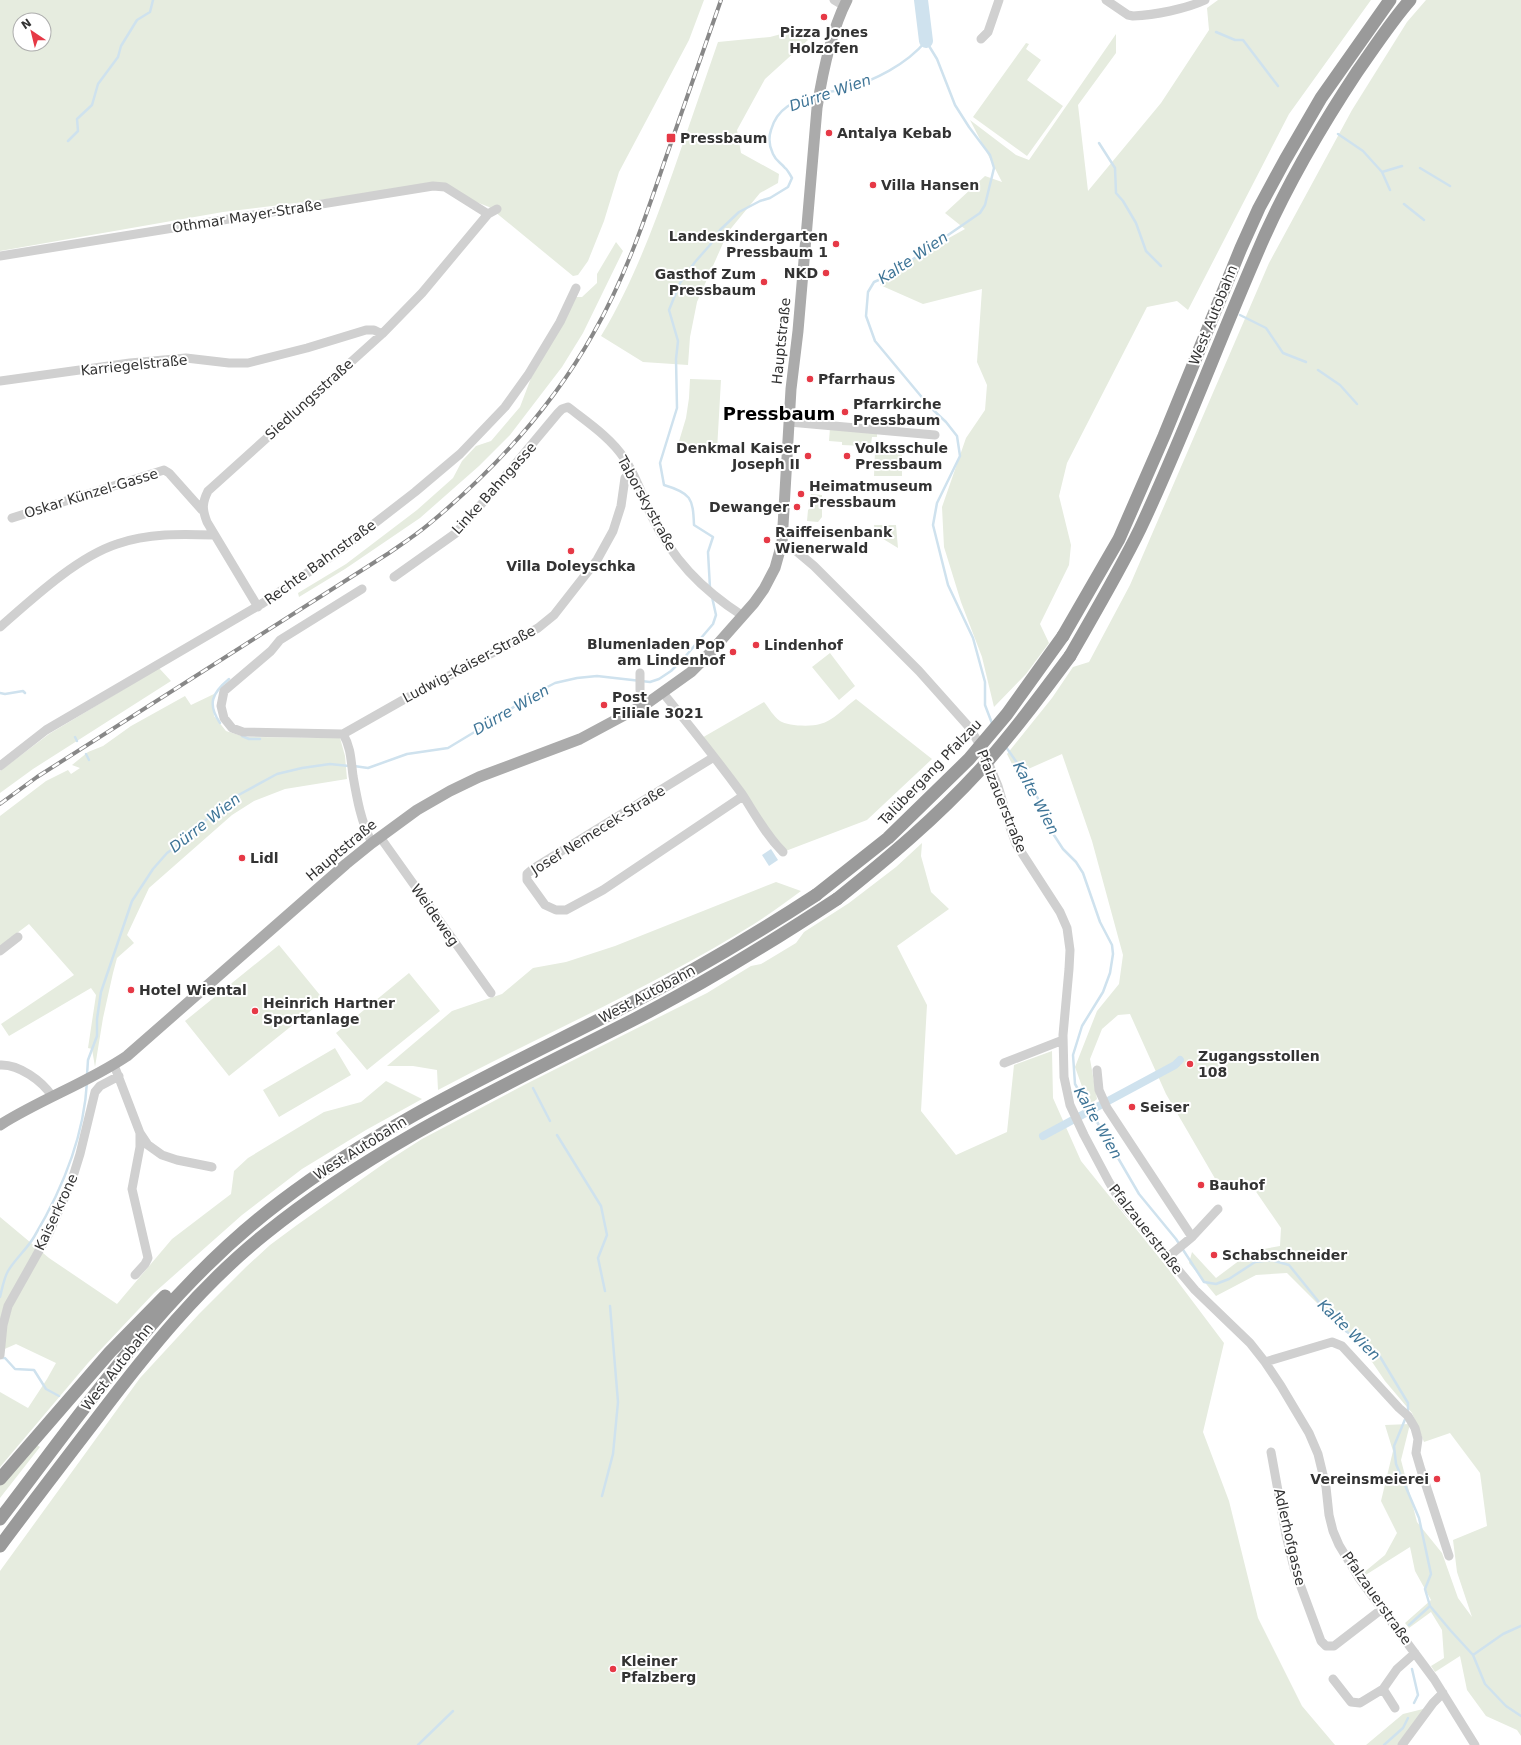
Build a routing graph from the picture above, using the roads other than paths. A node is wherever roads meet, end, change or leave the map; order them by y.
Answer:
1 (834, 0) edge
2 (999, 0) edge
3 (1106, 0) edge
4 (1205, 0) edge
5 (1390, 0) edge
6 (1410, 0) edge
7 (845, 3) edge
8 (981, 39) dead end
9 (497, 209) dead end
10 (488, 214) junction
11 (0, 256) edge
12 (576, 288) dead end
13 (382, 334) junction
14 (0, 381) edge
15 (568, 407) joint
16 (789, 422) junction
17 (935, 435) dead end
18 (632, 472) junction
19 (202, 510) junction
20 (12, 518) dead end
21 (214, 535) junction
22 (782, 543) junction
23 (394, 577) dead end
24 (362, 589) dead end
25 (258, 606) junction
26 (743, 616) junction
27 (0, 627) edge
28 (1063, 636) joint
29 (640, 673) dead end
30 (663, 693) junction
31 (643, 706) junction
32 (343, 734) junction
33 (714, 757) junction
34 (0, 766) edge
35 (743, 796) junction
36 (376, 840) junction
37 (782, 852) dead end
38 (816, 895) joint
39 (18, 937) dead end
40 (0, 951) edge
41 (491, 993) dead end
42 (1063, 1040) junction
43 (1004, 1063) dead end
44 (0, 1065) edge
45 (114, 1065) junction
46 (1097, 1070) dead end
47 (119, 1076) junction
48 (52, 1096) junction
49 (0, 1126) edge
50 (140, 1133) junction
51 (212, 1167) dead end
52 (1218, 1209) dead end
53 (1190, 1238) junction
54 (1172, 1254) junction
55 (214, 1257) junction
56 (135, 1275) dead end
57 (0, 1355) edge
58 (1265, 1362) junction
59 (1271, 1452) dead end
60 (0, 1479) edge
61 (0, 1519) edge
62 (0, 1546) edge
63 (1449, 1556) dead end
64 (1382, 1609) junction
65 (1415, 1653) junction
66 (1333, 1679) dead end
67 (1383, 1689) junction
68 (1443, 1693) junction
69 (1396, 1708) dead end
70 (1402, 1745) edge
71 (1475, 1745) edge

1 - 7 street
2 - 8 street
3 - 4 street
5 - 28 highway, West Autobahn
6 - 62 highway, West Autobahn, bridge
7 - 16 main road, Hauptstraße
9 - 10 street, Siedlungsstraße
10 - 11 street, Othmar Mayer-Straße
10 - 13 street, Siedlungsstraße
12 - 25 street, Rechte Bahnstraße
13 - 14 street, Karriegelstraße
13 - 19 street, Siedlungsstraße
15 - 18 street, Taborskystraße
15 - 23 street, Linke Bahngasse
16 - 17 street
16 - 22 main road, Hauptstraße
18 - 26 street, Taborskystraße
18 - 32 street, Ludwig-Kaiser-Straße
19 - 20 street, Oskar Künzel-Gasse
19 - 21 street
21 - 25 street
21 - 27 street
22 - 26 main road, Hauptstraße
22 - 42 street, Pfalzauerstraße
24 - 32 street
25 - 34 street, Rechte Bahnstraße
26 - 30 main road, Hauptstraße
28 - 38 highway, Talübergang Pfalzau, bridge
29 - 31 street
30 - 31 main road, Hauptstraße
30 - 33 street
31 - 36 main road, Hauptstraße
32 - 36 street
33 - 35 street
33 - 35 street, Josef Nemecek-Straße
35 - 37 street
36 - 41 street, Weideweg
36 - 45 main road, Hauptstraße
38 - 55 highway, West Autobahn
39 - 40 street
42 - 43 street
42 - 54 street, Pfalzauerstraße
44 - 48 street
45 - 47 street
45 - 48 main road, Hauptstraße
46 - 53 street
47 - 50 street
47 - 57 street, Kaiserkrone
48 - 49 main road
50 - 51 street
50 - 56 street
52 - 53 street
53 - 54 street
54 - 58 street, Pfalzauerstraße
55 - 60 highway
55 - 61 highway, West Autobahn
58 - 63 street
58 - 64 street, Pfalzauerstraße
59 - 64 street, Adlerhofgasse
64 - 65 street, Pfalzauerstraße
65 - 67 street
65 - 68 street, Pfalzauerstraße
66 - 67 street
67 - 69 street
68 - 70 street
68 - 71 street, Pfalzauerstraße

